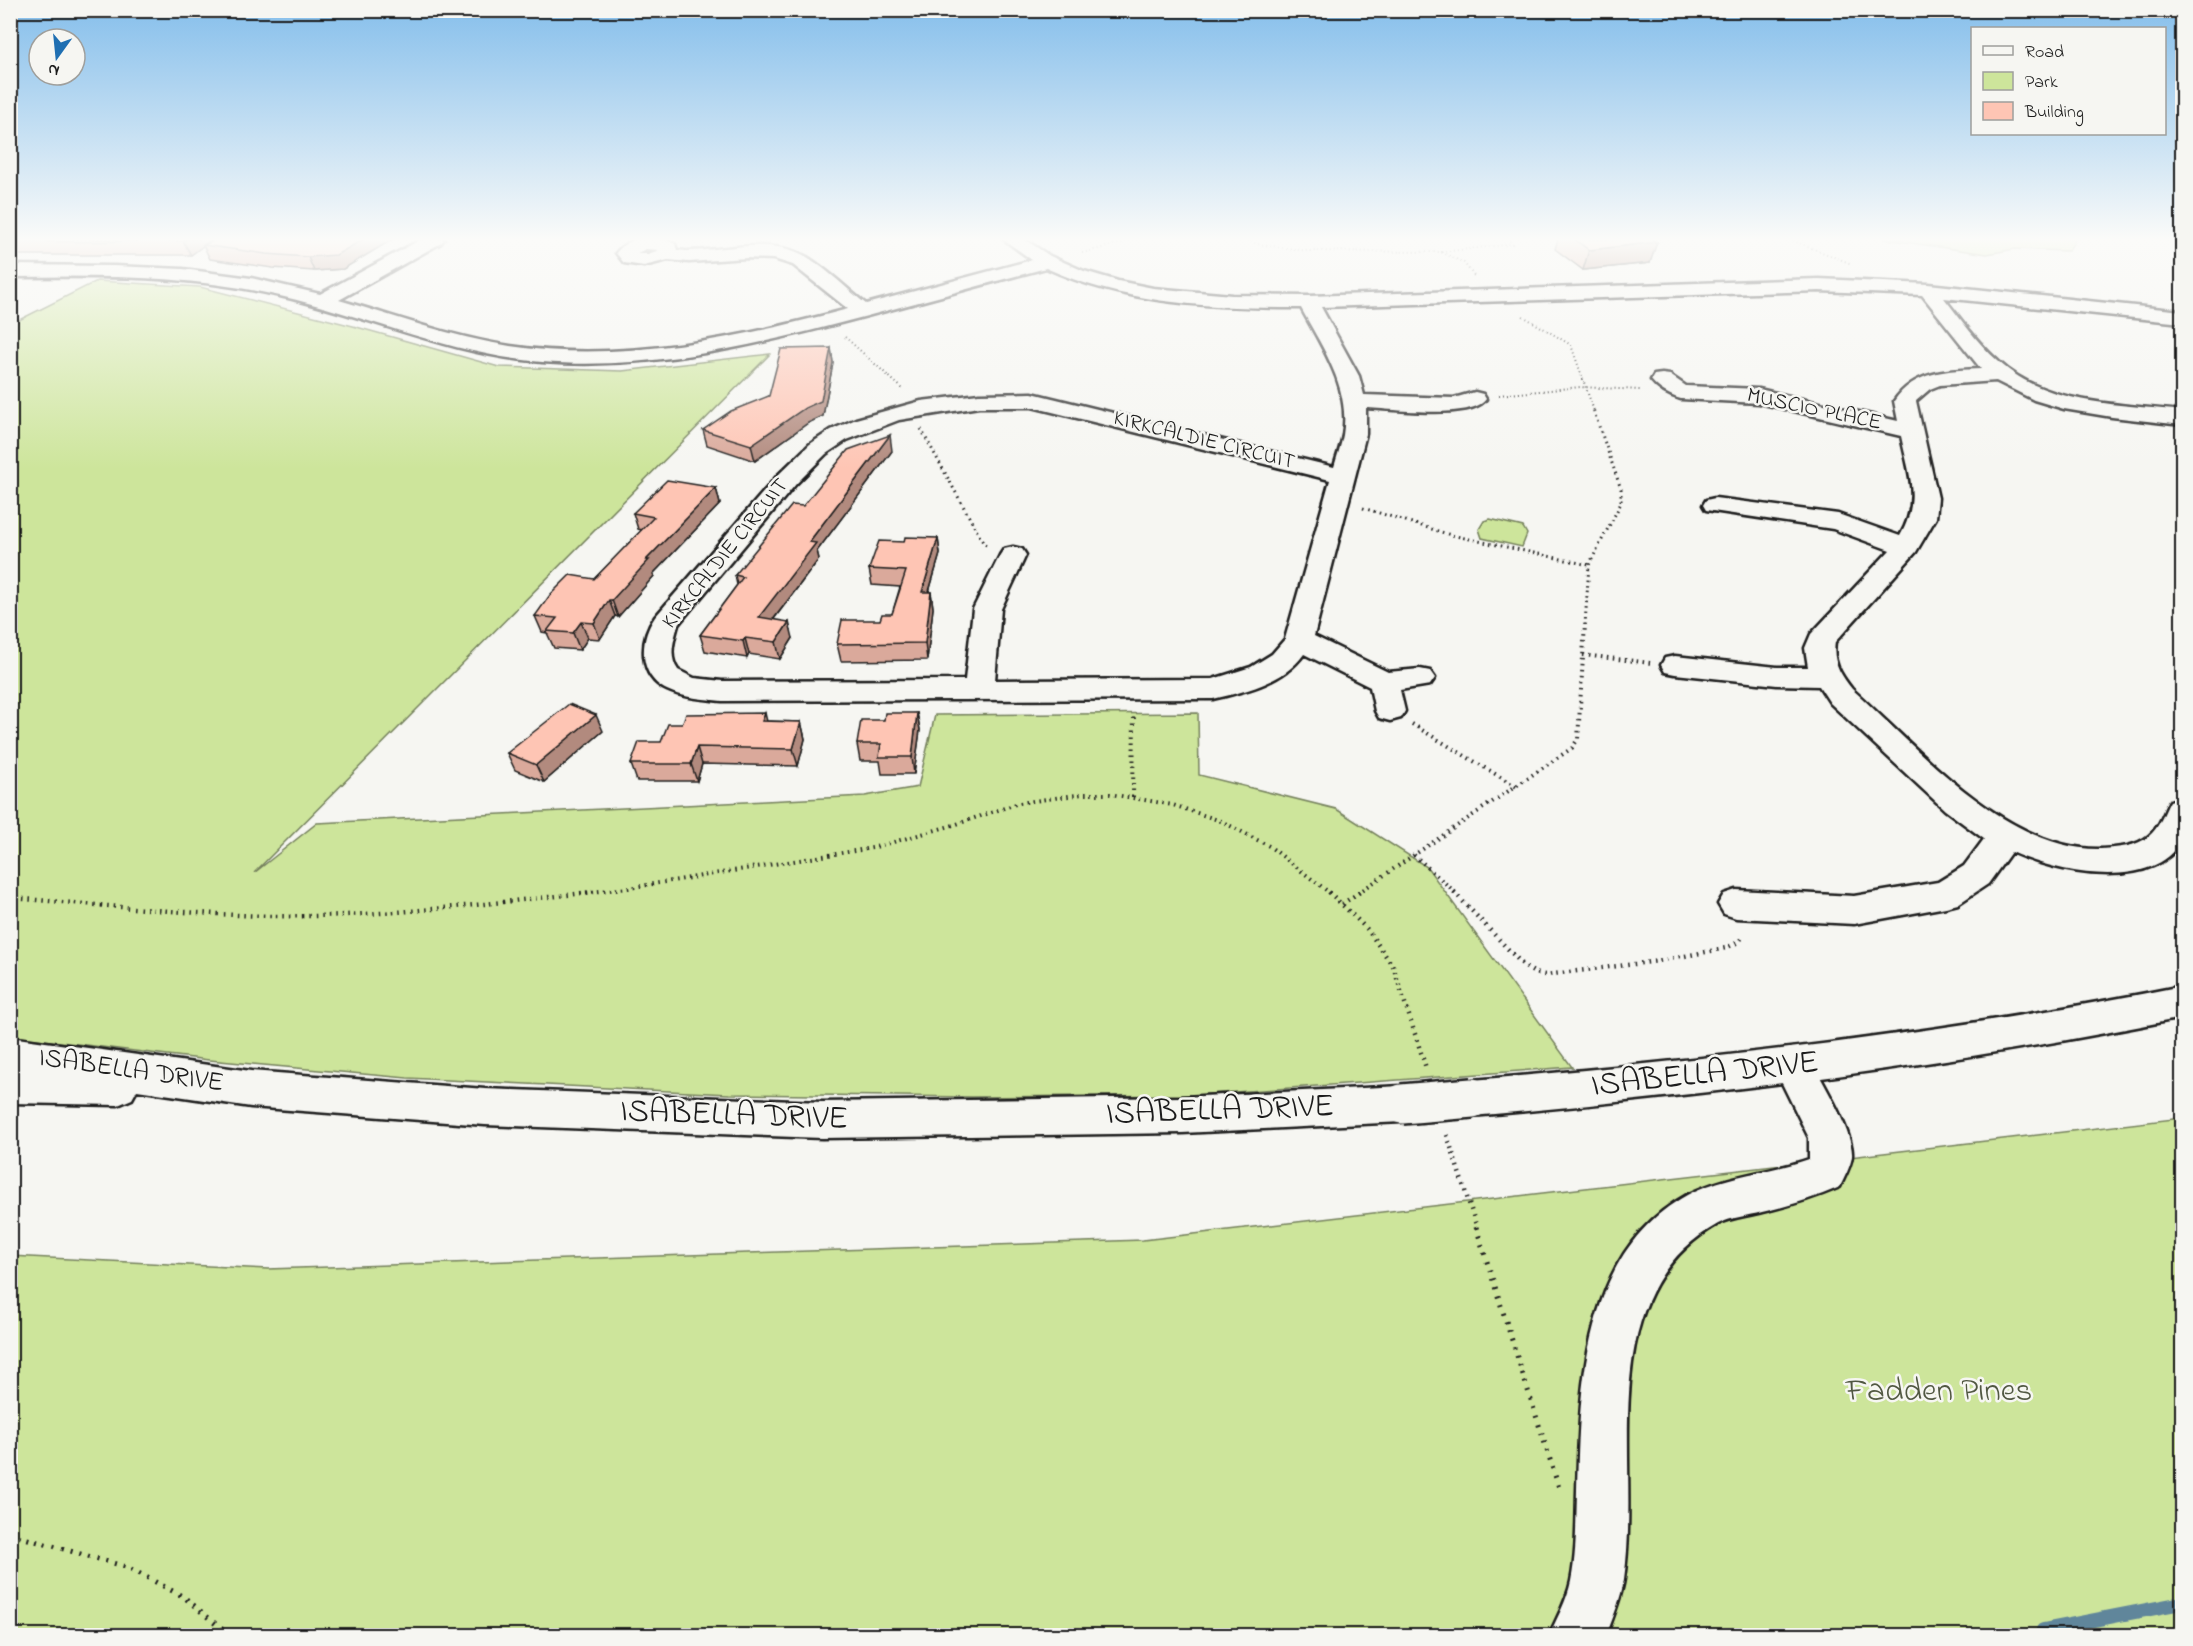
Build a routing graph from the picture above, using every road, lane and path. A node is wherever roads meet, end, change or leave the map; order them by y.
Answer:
1 (373, 316) edge
2 (847, 316) edge
3 (1316, 316) edge
4 (1522, 316) edge
5 (1949, 316) edge
6 (826, 321) junction
7 (2000, 374) junction
8 (1585, 387) junction
9 (1673, 392) joint
10 (911, 396) dead end
11 (1355, 401) junction
12 (1468, 407) joint
13 (2182, 418) edge
14 (920, 428) dead end
15 (1911, 431) junction
16 (1340, 488) junction
17 (1715, 506) dead end
18 (1907, 547) junction
19 (1013, 555) joint
20 (1588, 565) junction
21 (1299, 640) junction
22 (1583, 655) junction
23 (1675, 665) joint
24 (1825, 676) junction
25 (1420, 678) dead end
26 (1384, 682) junction
27 (979, 690) junction
28 (1134, 690) junction
29 (1390, 711) joint
30 (1518, 787) junction
31 (1133, 797) junction
32 (2182, 808) edge
33 (2006, 836) junction
34 (1414, 855) junction
35 (10, 898) edge
36 (1342, 904) junction
37 (1736, 904) joint
38 (2182, 1002) edge
39 (10, 1054) edge
40 (1793, 1065) junction
41 (1428, 1073) dead end
42 (10, 1085) edge
43 (251, 1089) junction
44 (1445, 1129) dead end
45 (1563, 1498) dead end
46 (10, 1534) edge
47 (230, 1635) edge
48 (1576, 1635) edge

1 - 6 street
2 - 6 street
3 - 11 street, KIRKCALDIE CIRCUIT
4 - 8 path
5 - 7 street
6 - 10 path
7 - 13 street
7 - 15 street
8 - 9 path
8 - 12 path
8 - 20 path
9 - 15 street, MUSCIO PLACE
11 - 12 street
11 - 16 street, KIRKCALDIE CIRCUIT
14 - 19 path
15 - 18 street
16 - 20 path
16 - 21 street, KIRKCALDIE CIRCUIT
16 - 27 street, KIRKCALDIE CIRCUIT
17 - 18 street
18 - 24 street
19 - 27 street
20 - 22 path
21 - 26 street
21 - 28 street, KIRKCALDIE CIRCUIT
22 - 23 path
22 - 30 path
23 - 24 street
24 - 33 street
25 - 26 street
26 - 29 street
27 - 28 street, KIRKCALDIE CIRCUIT
28 - 31 path
29 - 30 path
30 - 34 path
31 - 35 path
31 - 36 path
32 - 33 street
33 - 37 street
34 - 36 path
34 - 37 path
36 - 41 path
38 - 40 street, ISABELLA DRIVE
39 - 43 street, ISABELLA DRIVE
40 - 43 street, ISABELLA DRIVE, bridge
40 - 48 street
42 - 43 street, ISABELLA DRIVE
44 - 45 path
46 - 47 path

